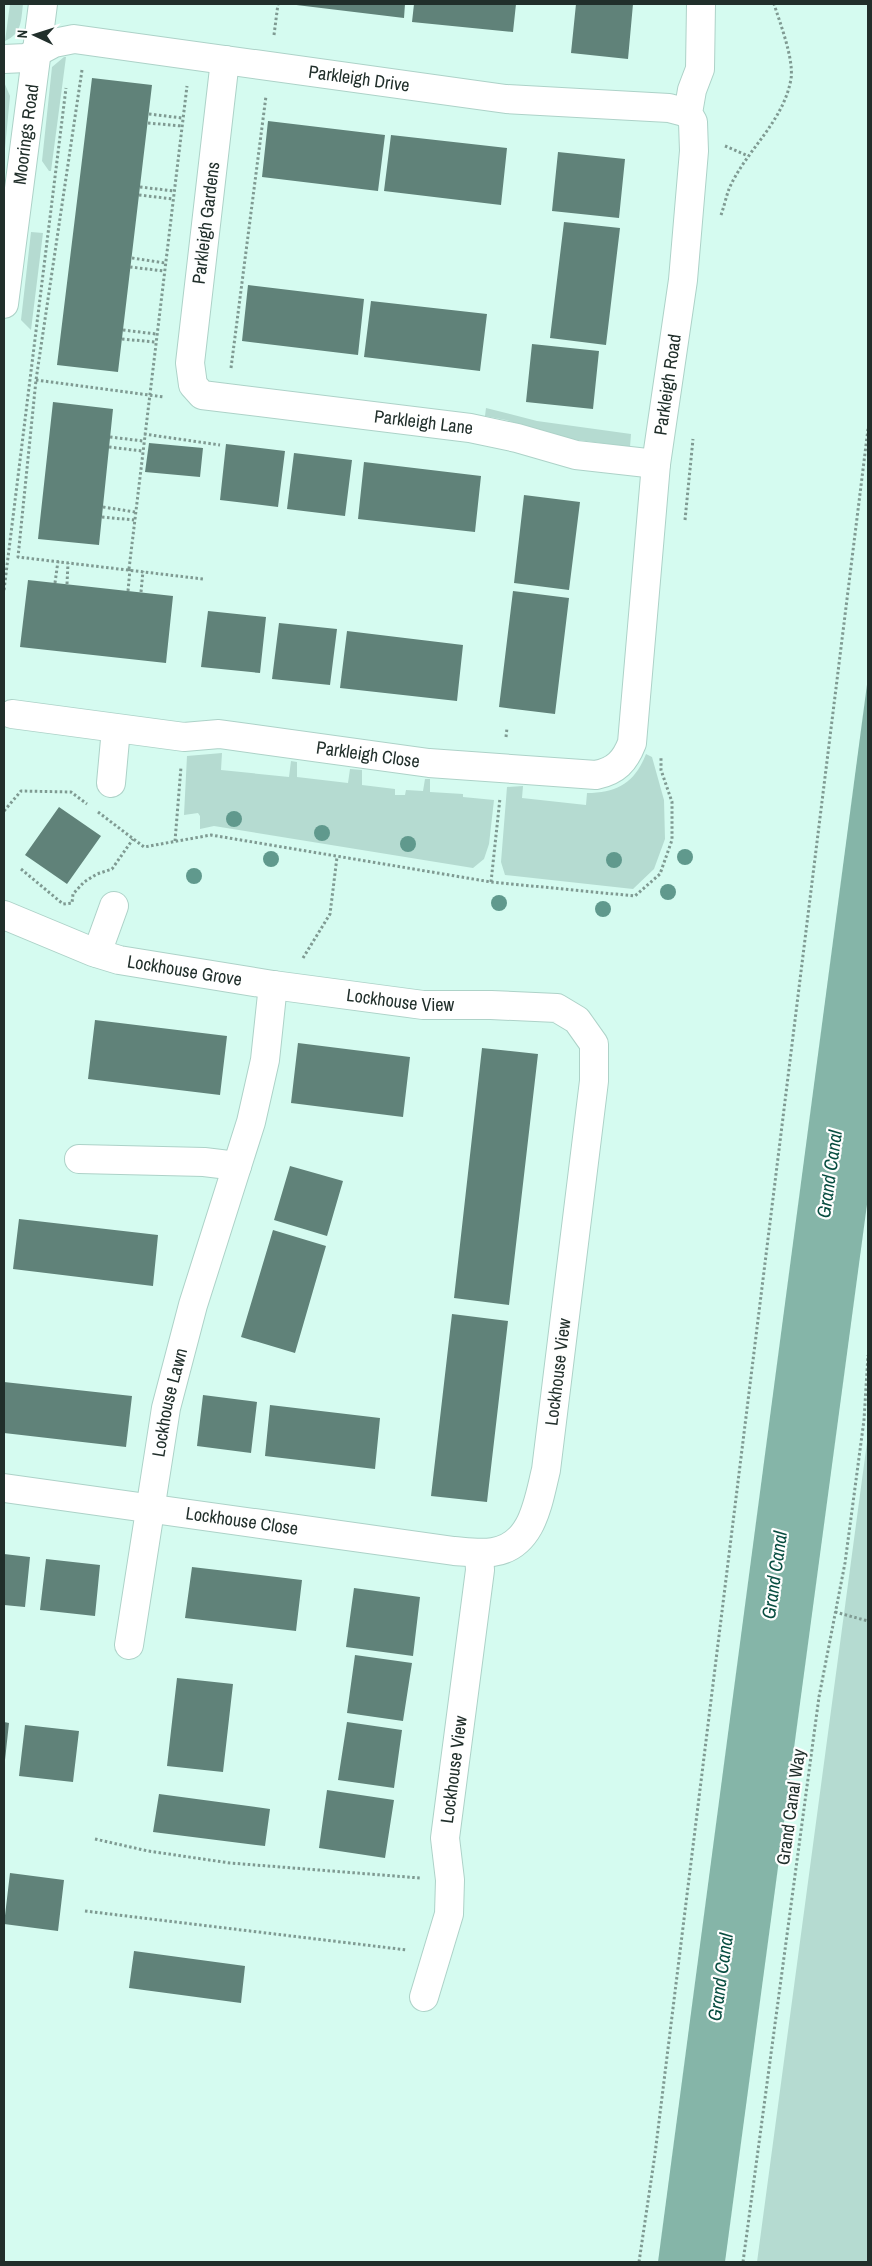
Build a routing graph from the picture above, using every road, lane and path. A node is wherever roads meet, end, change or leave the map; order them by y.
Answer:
1 (43, 4) edge
2 (278, 4) edge
3 (701, 4) edge
4 (774, 4) edge
5 (36, 54) junction
6 (4, 59) edge
7 (84, 60) dead end
8 (225, 60) junction
9 (270, 66) junction
10 (187, 82) dead end
11 (66, 84) dead end
12 (688, 113) junction
13 (149, 114) dead end
14 (182, 118) junction
15 (148, 123) dead end
16 (182, 126) junction
17 (140, 187) dead end
18 (174, 191) junction
19 (139, 195) dead end
20 (173, 200) junction
21 (721, 218) dead end
22 (132, 258) dead end
23 (165, 263) junction
24 (130, 267) dead end
25 (164, 271) junction
26 (4, 304) edge
27 (123, 330) dead end
28 (156, 334) junction
29 (122, 338) dead end
30 (155, 342) junction
31 (231, 369) dead end
32 (36, 380) junction
33 (193, 385) junction
34 (149, 393) junction
35 (868, 429) edge
36 (694, 433) dead end
37 (144, 434) junction
38 (110, 437) dead end
39 (143, 441) junction
40 (220, 445) dead end
41 (109, 446) dead end
42 (142, 450) junction
43 (656, 464) junction
44 (102, 507) dead end
45 (135, 512) junction
46 (102, 516) dead end
47 (134, 520) junction
48 (684, 529) dead end
49 (58, 561) junction
50 (68, 563) junction
51 (129, 569) junction
52 (143, 571) junction
53 (203, 578) dead end
54 (55, 583) dead end
55 (67, 584) dead end
56 (4, 590) edge
57 (128, 591) dead end
58 (141, 592) dead end
59 (12, 714) dead end
60 (116, 729) junction
61 (661, 754) dead end
62 (182, 759) dead end
63 (618, 766) joint
64 (111, 782) dead end
65 (501, 789) dead end
66 (4, 811) edge
67 (133, 839) junction
68 (175, 841) junction
69 (337, 857) junction
70 (22, 869) dead end
71 (491, 882) junction
72 (114, 906) dead end
73 (4, 915) edge
74 (97, 953) junction
75 (284, 987) junction
76 (79, 1158) dead end
77 (237, 1166) junction
78 (868, 1355) edge
79 (4, 1488) edge
80 (151, 1508) junction
81 (479, 1553) junction
82 (835, 1612) junction
83 (868, 1622) edge
84 (129, 1645) dead end
85 (95, 1839) dead end
86 (450, 1880) junction
87 (85, 1910) dead end
88 (437, 1954) junction
89 (424, 1997) dead end
90 (639, 2262) edge
91 (743, 2262) edge

1 - 5 street, Moorings Road
2 - 9 path
3 - 12 street, Parkleigh Road
4 - 21 path
5 - 6 street, Parkleigh Drive
5 - 8 street, Parkleigh Drive
5 - 26 street, Moorings Road
7 - 32 path
8 - 9 street, Parkleigh Drive
8 - 33 street, Parkleigh Gardens
9 - 12 street, Parkleigh Drive
9 - 31 path
10 - 14 path
11 - 56 path
12 - 43 street, Parkleigh Road
13 - 14 path
14 - 16 path
15 - 16 path
16 - 18 path
17 - 18 path
18 - 20 path
19 - 20 path
20 - 23 path
22 - 23 path
23 - 25 path
24 - 25 path
25 - 28 path
27 - 28 path
28 - 30 path
29 - 30 path
30 - 34 path
32 - 34 path
32 - 49 path
33 - 34 path
33 - 43 street, Parkleigh Lane
34 - 37 path
35 - 90 path
36 - 48 path
37 - 39 path
37 - 40 path
38 - 39 path
39 - 42 path
41 - 42 path
42 - 45 path
43 - 63 street, Parkleigh Road
44 - 45 path
45 - 47 path
46 - 47 path
47 - 51 path
49 - 50 path
49 - 54 path
50 - 51 path
50 - 55 path
51 - 52 path
51 - 57 path
52 - 53 path
52 - 58 path
59 - 60 street, Parkleigh Close
60 - 63 street, Parkleigh Close
60 - 64 street
61 - 71 path
62 - 68 path
65 - 71 path
66 - 67 path
67 - 68 path
67 - 70 path
68 - 69 path
69 - 71 path
69 - 75 path
72 - 74 street
73 - 74 street, Lockhouse Grove
74 - 75 street, Lockhouse Grove
75 - 77 street, Lockhouse Lawn
75 - 81 street, Lockhouse View
76 - 77 street
77 - 80 street, Lockhouse Lawn
78 - 82 path, Grand Canal Way
79 - 80 street, Lockhouse Close
80 - 81 street, Lockhouse Close
80 - 84 street, Lockhouse Lawn
81 - 86 street, Lockhouse View
82 - 83 path
82 - 91 path, Grand Canal Way
85 - 86 path
86 - 88 street, Lockhouse View
87 - 88 path
88 - 89 street, Lockhouse View

